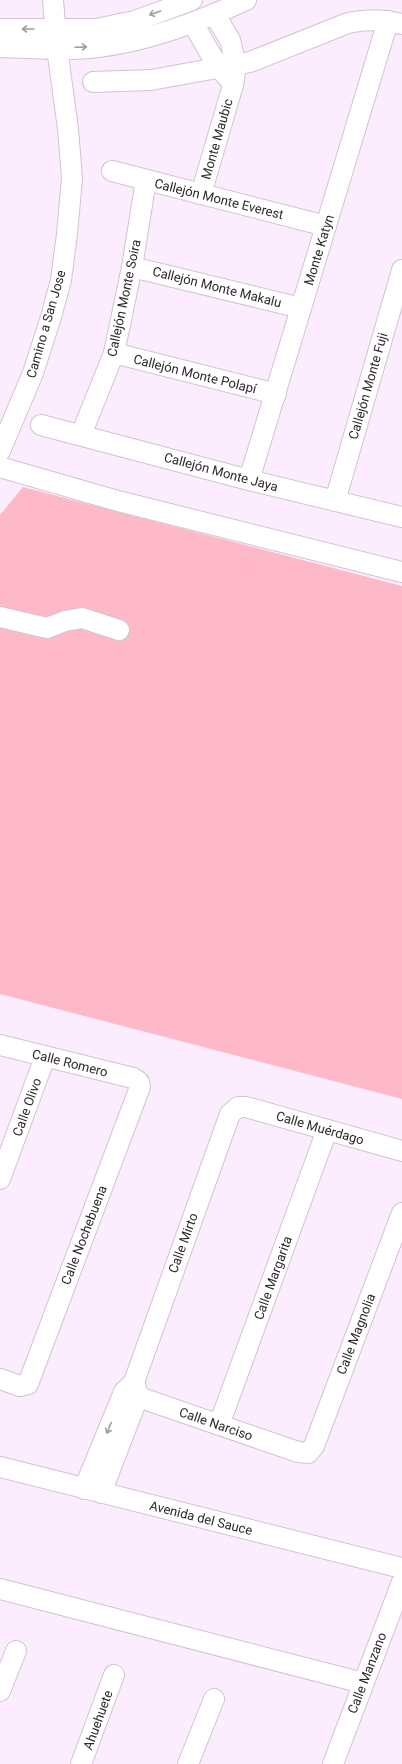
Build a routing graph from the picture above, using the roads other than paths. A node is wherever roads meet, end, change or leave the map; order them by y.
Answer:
1 (53, 0) edge
2 (192, 0) edge
3 (246, 0) edge
4 (215, 15) junction
5 (395, 22) edge
6 (193, 23) junction
7 (0, 29) edge
8 (56, 38) junction
9 (0, 47) edge
10 (228, 66) junction
11 (94, 82) dead end
12 (112, 171) dead end
13 (146, 180) junction
14 (201, 194) junction
15 (326, 226) junction
16 (132, 267) junction
17 (402, 270) edge
18 (301, 308) junction
19 (114, 353) junction
20 (276, 394) junction
21 (41, 425) dead end
22 (81, 435) junction
23 (0, 451) edge
24 (0, 467) edge
25 (249, 480) junction
26 (335, 502) junction
27 (402, 517) edge
28 (402, 572) edge
29 (0, 617) edge
30 (119, 630) dead end
31 (0, 1045) edge
32 (45, 1057) junction
33 (139, 1082) joint
34 (238, 1107) joint
35 (327, 1130) junction
36 (402, 1151) edge
37 (0, 1179) edge
38 (402, 1213) edge
39 (0, 1379) edge
40 (132, 1390) junction
41 (220, 1425) junction
42 (308, 1453) joint
43 (0, 1467) edge
44 (92, 1491) junction
45 (402, 1568) edge
46 (402, 1582) edge
47 (0, 1589) edge
48 (16, 1650) dead end
49 (114, 1675) dead end
50 (363, 1684) junction
51 (0, 1691) edge
52 (214, 1700) dead end
53 (81, 1764) edge
54 (188, 1764) edge
55 (333, 1764) edge

1 - 8 street, Camino a San Jose
2 -> 8 street
3 - 4 street
4 - 6 street
4 - 10 street, Monte Maubic
5 - 10 street
5 - 15 street, Monte Katyn
8 -> 6 street
6 - 10 street
8 -> 7 street
8 - 9 street
8 - 23 street, Camino a San Jose
10 - 11 street
10 - 14 street, Monte Maubic
12 - 13 street, Callejón Monte Everest
13 - 14 street, Callejón Monte Everest
13 - 16 street, Callejón Monte Soira
14 - 15 street, Callejón Monte Everest
15 - 18 street, Monte Katyn
16 - 18 street, Callejón Monte Makalu
16 - 19 street, Callejón Monte Soira
17 - 26 street, Callejón Monte Fuji
18 - 20 street, Monte Katyn
19 - 20 street, Callejón Monte Polapí
19 - 22 street, Callejón Monte Soira
20 - 25 street, Monte Katyn
21 - 22 street, Callejón Monte Jaya
22 - 25 street, Callejón Monte Jaya
24 - 28 street
25 - 26 street, Callejón Monte Jaya
26 - 27 street, Callejón Monte Jaya
29 - 30 street
31 - 32 street, Calle Romero
32 - 33 street, Calle Romero
32 - 37 street, Calle Olivo
33 - 39 street, Calle Nochebuena
34 - 35 street, Calle Muérdago
34 - 40 street, Calle Mirto
35 - 36 street, Calle Muérdago
35 - 41 street, Calle Margarita
38 - 42 street, Calle Magnolia
40 - 41 street, Calle Narciso
40 - 44 street, Calle Mirto
41 - 42 street, Calle Narciso
43 - 44 street, Avenida del Sauce
44 - 45 street, Avenida del Sauce
46 - 50 street, Calle Manzano
47 - 50 street
48 - 51 street
49 - 53 street, Ahuehuete
50 - 55 street, Calle Manzano
52 - 54 street

